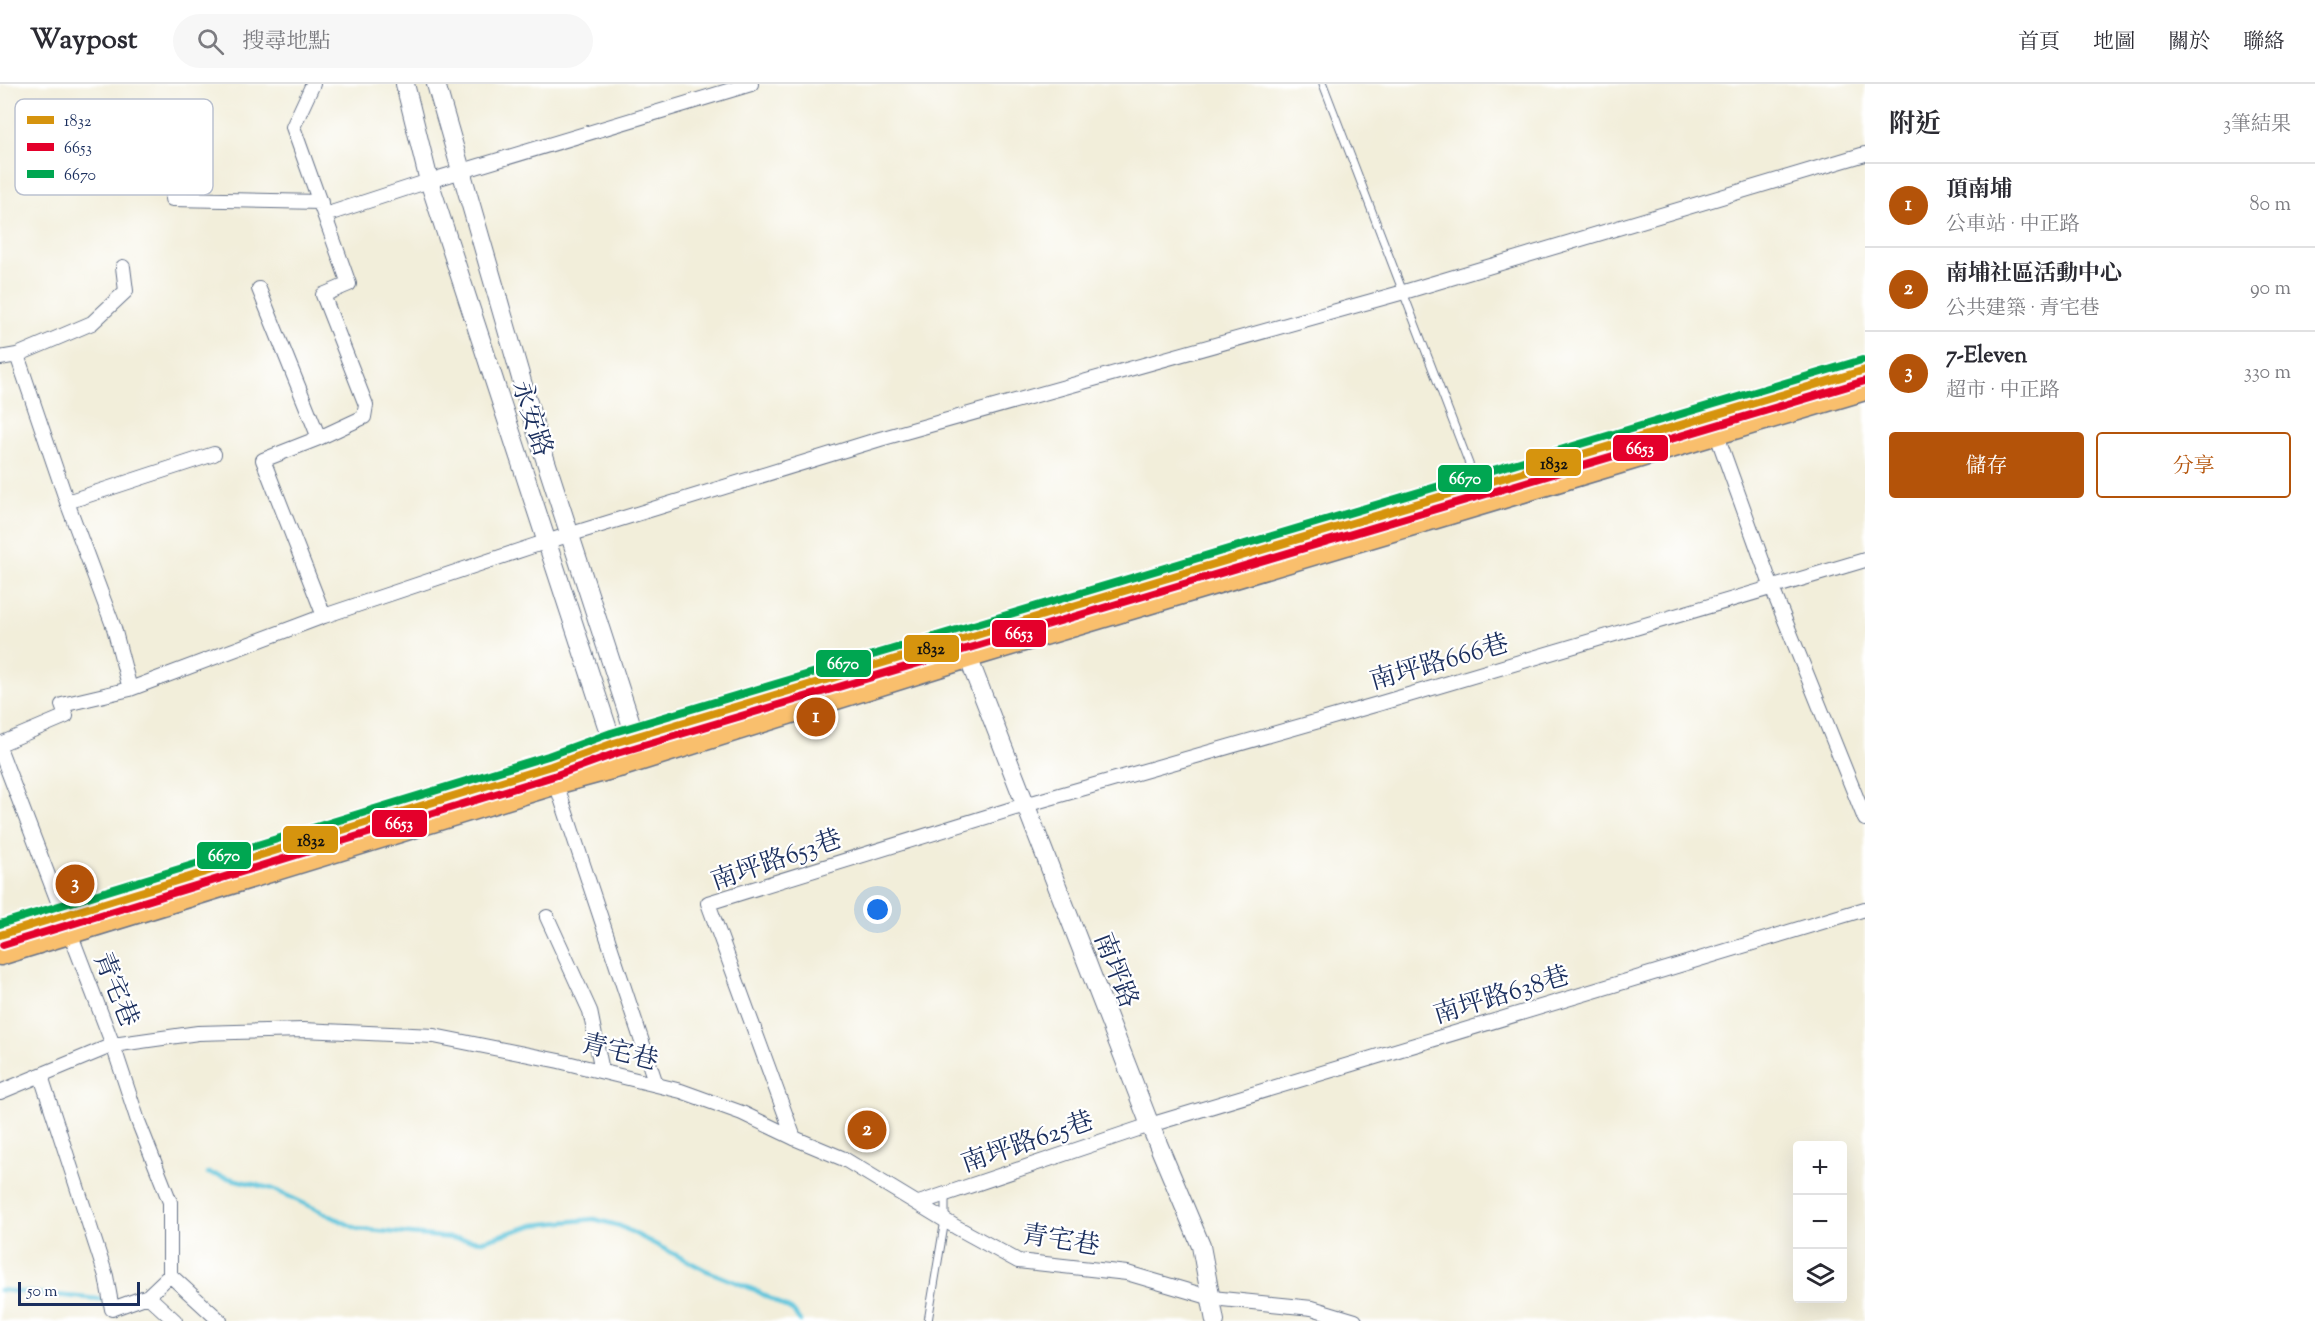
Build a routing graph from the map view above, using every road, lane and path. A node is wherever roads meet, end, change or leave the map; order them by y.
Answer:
1 (313, 84) edge
2 (405, 84) edge
3 (436, 84) edge
4 (751, 84) edge
5 (1323, 84) edge
6 (1865, 154) edge
7 (460, 173) junction
8 (429, 181) junction
9 (172, 199) dead end
10 (323, 209) junction
11 (123, 267) dead end
12 (258, 290) dead end
13 (1404, 292) junction
14 (17, 355) junction
15 (0, 358) edge
16 (1865, 370) edge
17 (1865, 389) edge
18 (1713, 425) junction
19 (320, 438) junction
20 (214, 454) dead end
21 (1481, 495) junction
22 (67, 502) junction
23 (569, 536) junction
24 (546, 542) junction
25 (1865, 560) edge
26 (1772, 588) junction
27 (324, 616) junction
28 (964, 648) junction
29 (130, 689) junction
30 (0, 744) edge
31 (631, 746) junction
32 (0, 750) edge
33 (556, 783) junction
34 (1025, 805) junction
35 (1865, 819) edge
36 (1865, 909) edge
37 (547, 917) dead end
38 (67, 925) junction
39 (0, 935) edge
40 (0, 954) edge
41 (112, 1046) junction
42 (602, 1071) junction
43 (40, 1076) junction
44 (656, 1084) junction
45 (0, 1092) edge
46 (1150, 1125) junction
47 (794, 1138) junction
48 (945, 1194) junction
49 (919, 1203) junction
50 (945, 1220) junction
51 (170, 1275) junction
52 (148, 1296) junction
53 (1212, 1298) junction
54 (175, 1321) edge
55 (220, 1321) edge
56 (928, 1321) edge
57 (1215, 1321) edge
58 (1355, 1321) edge

1 - 10 street
2 - 8 street, 永安路
3 - 7 street, 永安路
4 - 7 street
5 - 13 lane
6 - 13 street
7 - 8 street
7 - 23 street, 永安路
8 - 10 street
8 - 24 street, 永安路
9 - 10 street
10 - 19 street
11 - 14 street
12 - 19 street
13 - 21 lane
13 - 23 street
14 - 15 street
14 - 22 street
16 - 18 main road
17 - 18 main road
18 - 21 main road
18 - 26 street
19 - 27 street
20 - 22 street
21 - 28 main road
22 - 29 street
23 - 24 street
23 - 31 street, 永安路
24 - 27 street
24 - 31 street, 永安路
25 - 26 street, 南坪路666巷
26 - 34 street, 南坪路666巷
26 - 35 street
27 - 29 street
28 - 31 main road
28 - 34 street, 南坪路
29 - 30 street
31 - 33 main road
31 - 38 main road
32 - 38 street, 青宅巷
33 - 38 main road
33 - 44 street
34 - 46 street, 南坪路
34 - 47 street, 南坪路653巷
36 - 46 street, 南坪路638巷
37 - 42 street
38 - 39 main road
38 - 40 main road
38 - 41 street, 青宅巷
41 - 42 street, 青宅巷
41 - 43 street
41 - 51 street
42 - 44 street, 青宅巷
43 - 45 street
43 - 52 street
44 - 47 street, 青宅巷
46 - 48 street, 南坪路625巷
46 - 53 street, 南坪路
47 - 49 street, 青宅巷
48 - 49 street, 南坪路625巷
48 - 50 lane
49 - 50 street, 青宅巷
50 - 53 street, 青宅巷
50 - 56 lane
51 - 52 street
51 - 55 street
52 - 54 street
53 - 57 street, 南坪路
53 - 58 street, 青宅巷

